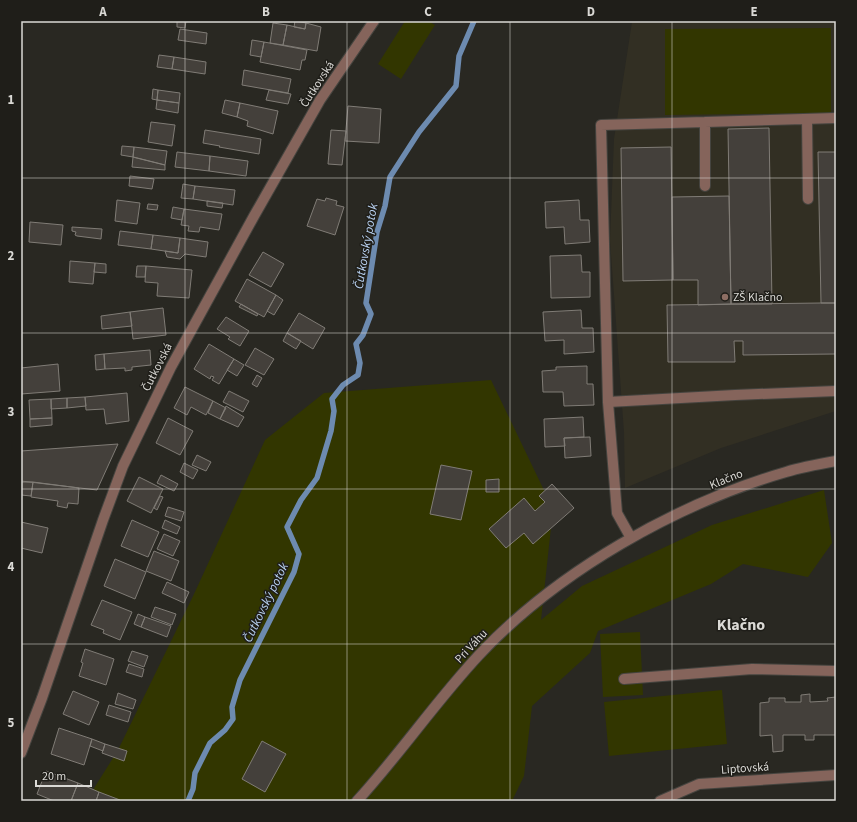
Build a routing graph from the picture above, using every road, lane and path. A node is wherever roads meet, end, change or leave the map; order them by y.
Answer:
1 (374, 21) edge
2 (836, 118) edge
3 (807, 119) junction
4 (705, 122) junction
5 (705, 186) dead end
6 (808, 199) dead end
7 (836, 391) edge
8 (608, 402) junction
9 (836, 461) edge
10 (631, 538) junction
11 (836, 671) edge
12 (624, 679) dead end
13 (21, 753) edge
14 (836, 774) edge
15 (357, 801) edge
16 (660, 801) edge

1 - 13 street, Čutkovská
2 - 3 street
3 - 4 street
3 - 6 street
4 - 5 street
4 - 8 street
7 - 8 street
8 - 10 street
9 - 10 street, Klačno
10 - 15 street, Pri Váhu
11 - 12 street
14 - 16 street, Liptovská

